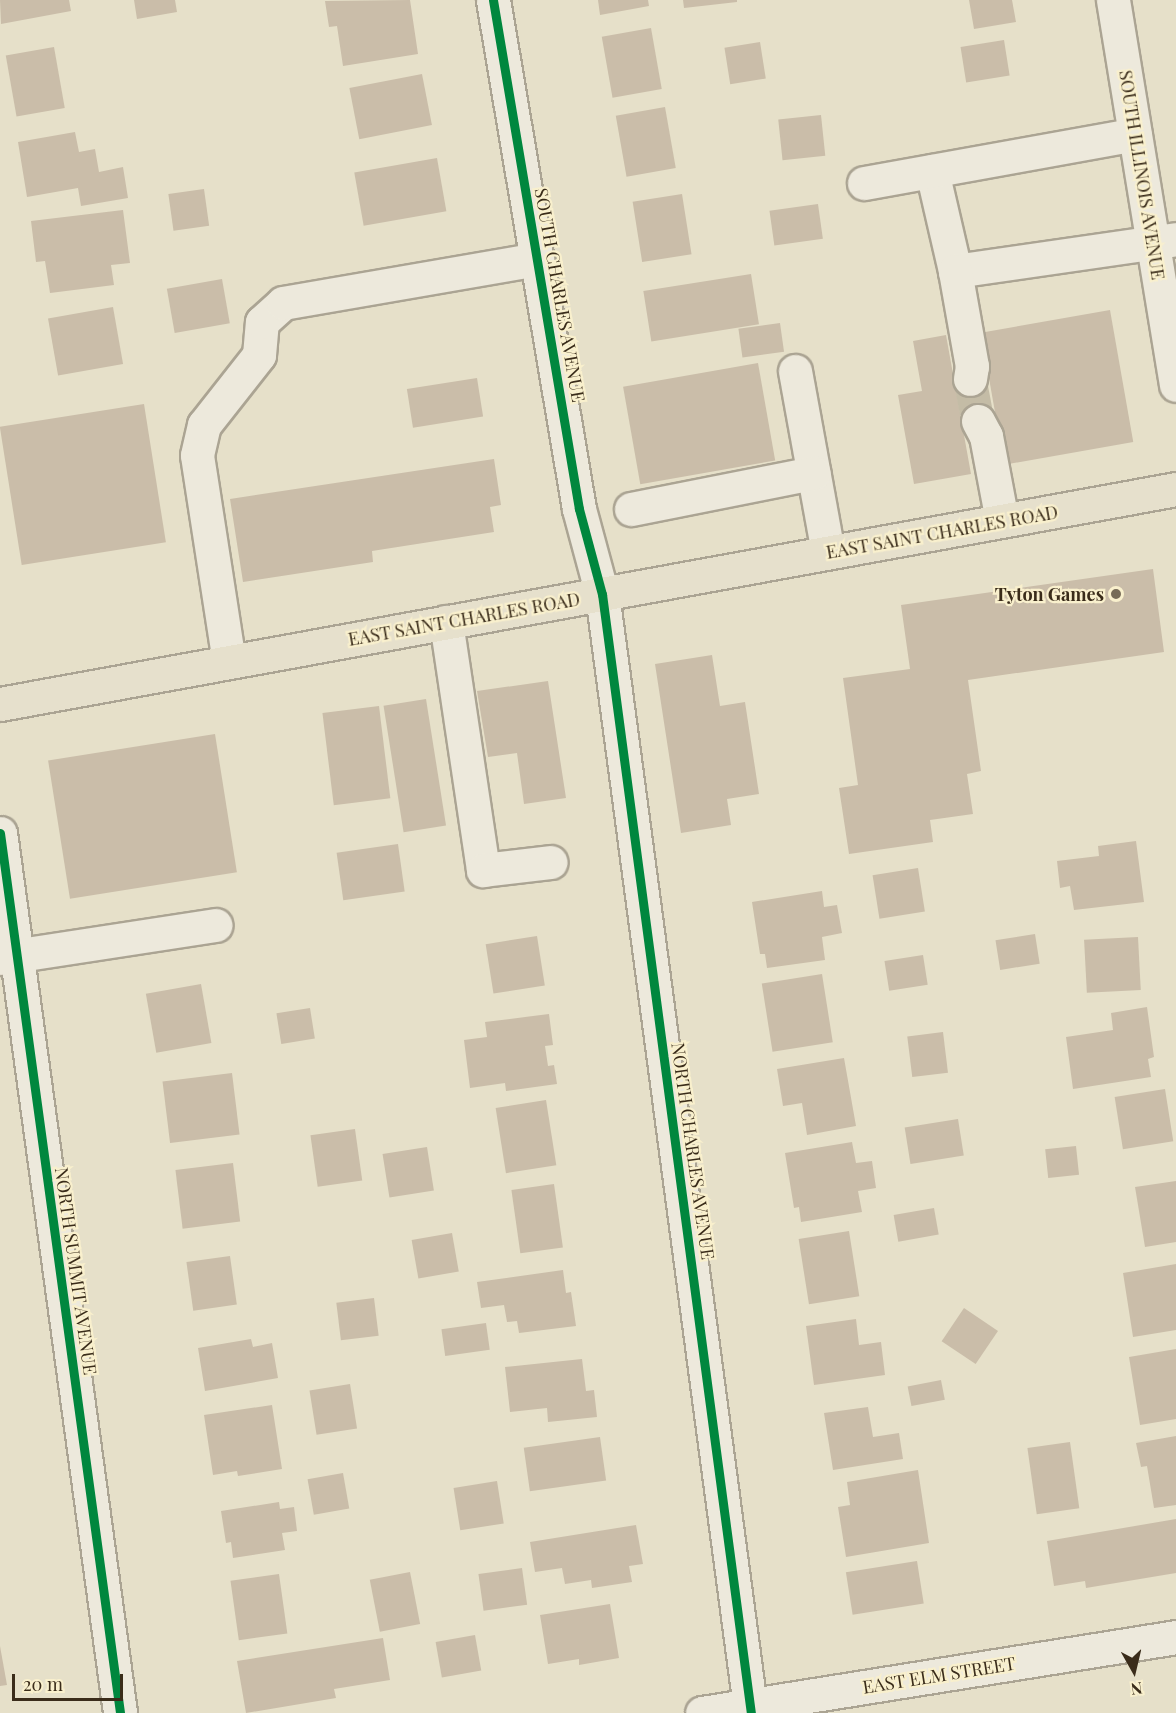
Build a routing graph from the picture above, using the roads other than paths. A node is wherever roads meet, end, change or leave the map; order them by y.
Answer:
1 (493, 0) edge
2 (1113, 0) edge
3 (1135, 134) junction
4 (932, 171) junction
5 (864, 183) dead end
6 (1164, 241) edge
7 (537, 259) junction
8 (955, 271) junction
9 (795, 371) dead end
10 (975, 375) tunnel mouth
11 (1176, 385) edge
12 (984, 424) tunnel mouth
13 (813, 472) junction
14 (1176, 489) edge
15 (631, 509) dead end
16 (1002, 521) junction
17 (828, 552) junction
18 (602, 594) junction
19 (446, 622) junction
20 (229, 662) junction
21 (0, 704) edge
22 (0, 833) edge
23 (551, 862) dead end
24 (215, 925) dead end
25 (8, 957) edge
26 (1176, 1637) edge
27 (751, 1709) edge
28 (120, 1713) edge
29 (702, 1713) edge

1 - 7 street, SOUTH CHARLES AVENUE
2 - 3 street, SOUTH ILLINOIS AVENUE
3 - 4 street
3 - 6 street, SOUTH ILLINOIS AVENUE
4 - 5 street
4 - 8 street
6 - 8 street
6 - 11 street, SOUTH ILLINOIS AVENUE
7 - 18 street, SOUTH CHARLES AVENUE
7 - 20 street
8 - 10 street
9 - 13 street
12 - 16 street
13 - 15 street
13 - 17 street
14 - 16 main road, EAST SAINT CHARLES ROAD
16 - 17 main road, EAST SAINT CHARLES ROAD
17 - 18 main road, EAST SAINT CHARLES ROAD
18 - 19 main road, EAST SAINT CHARLES ROAD
18 - 27 street, NORTH CHARLES AVENUE
19 - 20 main road, EAST SAINT CHARLES ROAD
19 - 23 street
20 - 21 main road, EAST SAINT CHARLES ROAD
22 - 25 street, NORTH SUMMIT AVENUE
24 - 25 street
25 - 28 street, NORTH SUMMIT AVENUE
26 - 27 street, EAST ELM STREET
27 - 29 street, EAST ELM STREET

